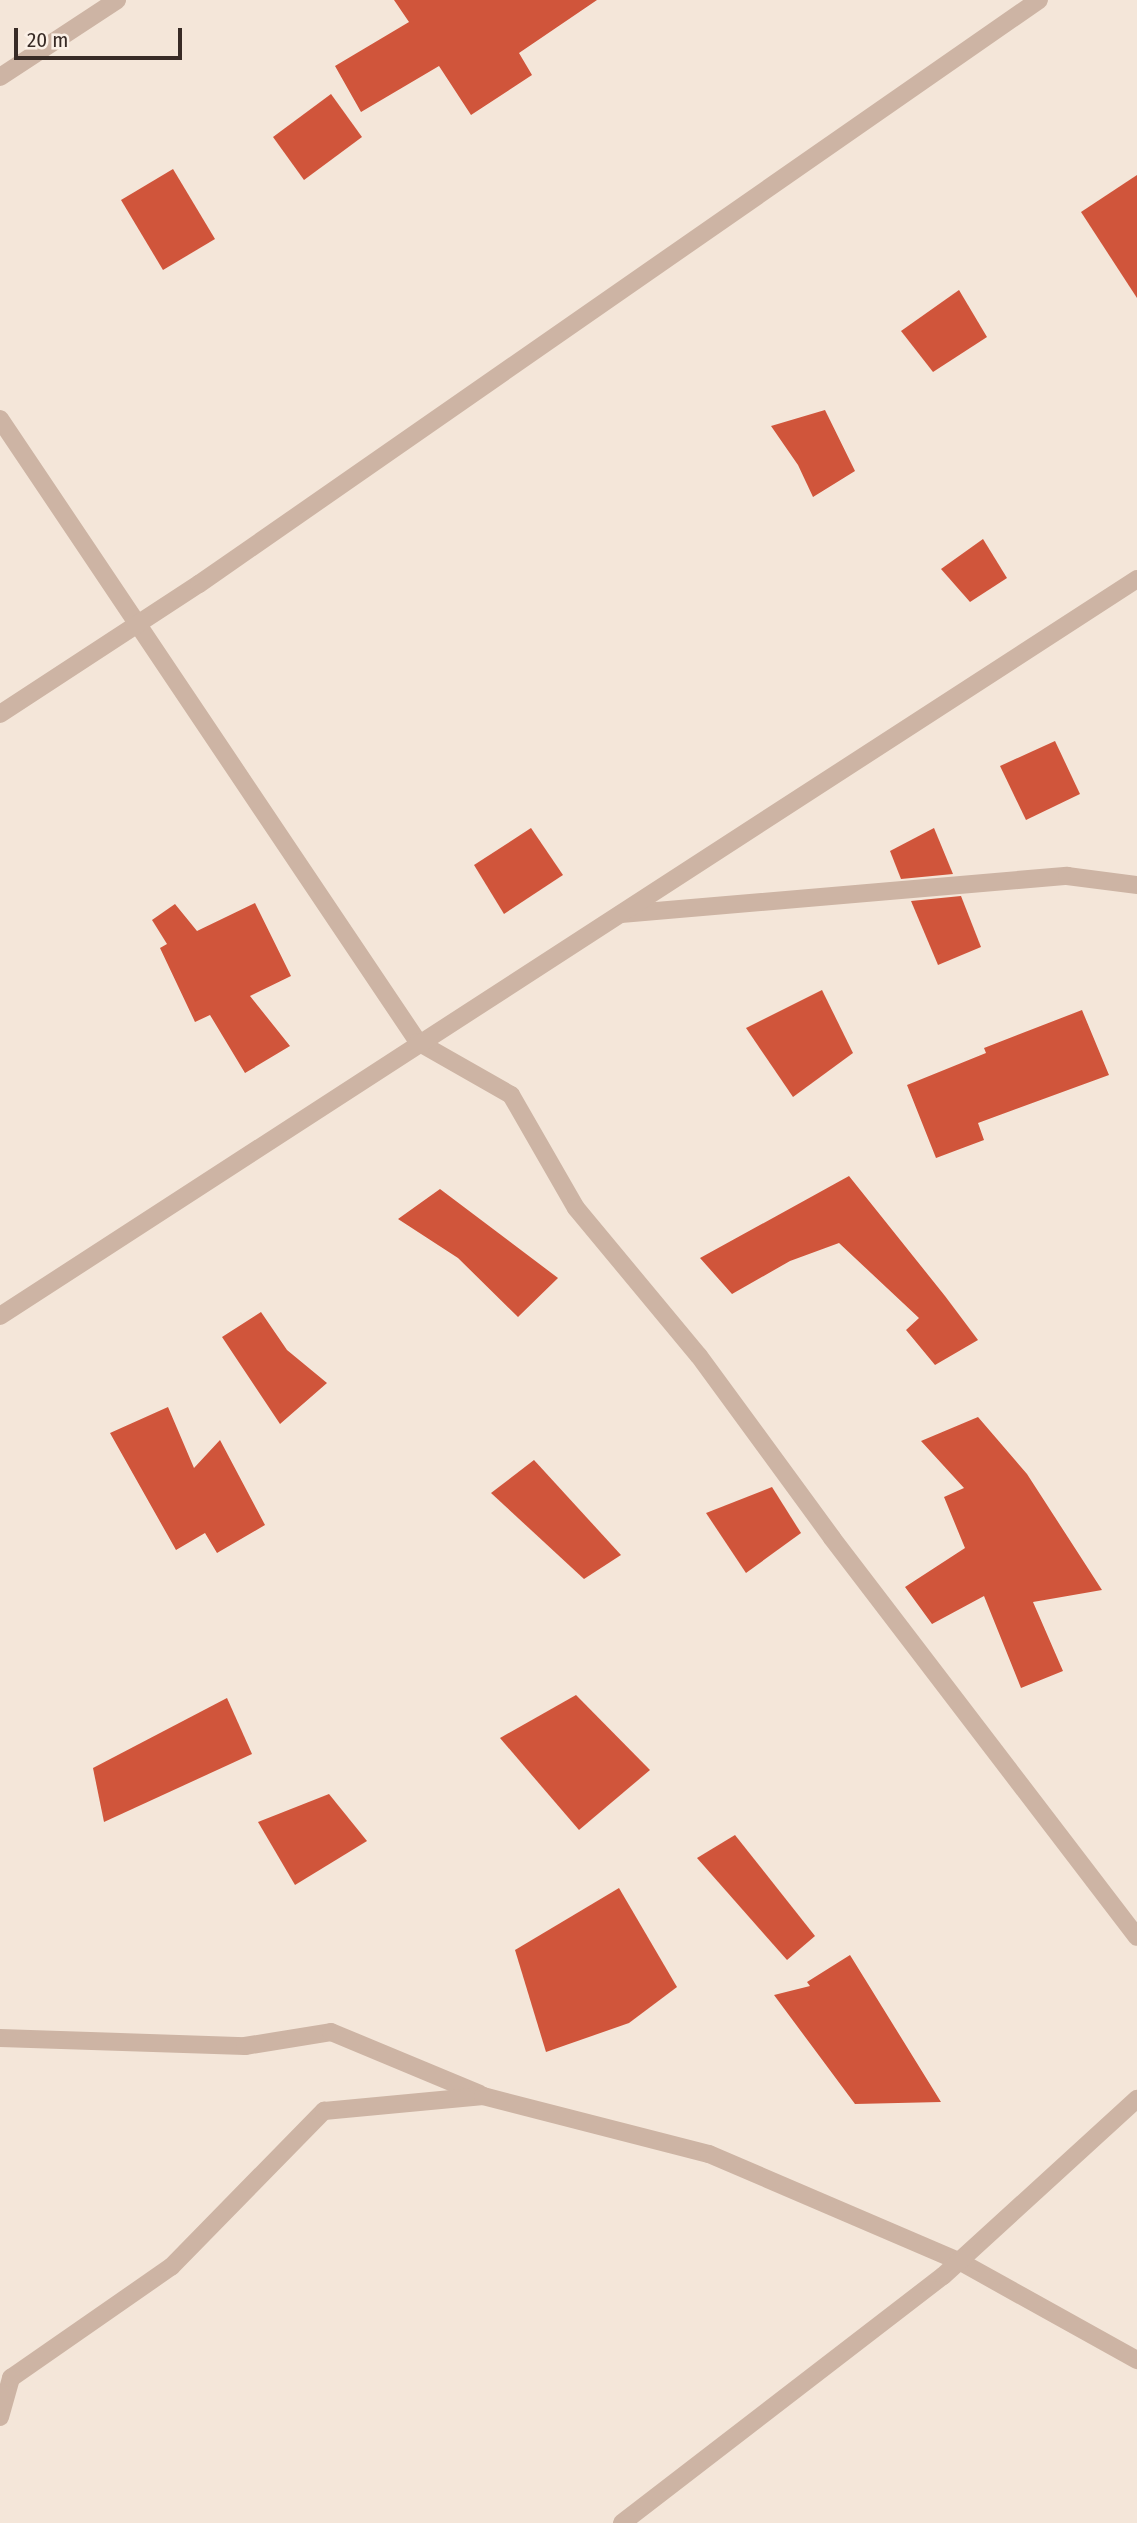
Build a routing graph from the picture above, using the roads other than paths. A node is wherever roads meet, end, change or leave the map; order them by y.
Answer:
1 (117, 0) edge
2 (1039, 0) edge
3 (0, 76) edge
4 (0, 419) edge
5 (1137, 579) edge
6 (137, 624) junction
7 (0, 714) edge
8 (1137, 885) edge
9 (615, 915) junction
10 (418, 1042) junction
11 (0, 1316) edge
12 (1137, 1937) edge
13 (0, 2038) edge
14 (483, 2096) junction
15 (1137, 2099) edge
16 (959, 2262) junction
17 (1137, 2360) edge
18 (0, 2417) edge
19 (622, 2523) edge

1 - 3 street
2 - 6 street
4 - 6 street
5 - 9 street
6 - 7 street
6 - 10 street
8 - 9 street
9 - 10 street
10 - 11 street
10 - 12 street
13 - 14 street
14 - 16 street
14 - 18 street
15 - 16 street
16 - 17 street
16 - 19 street

